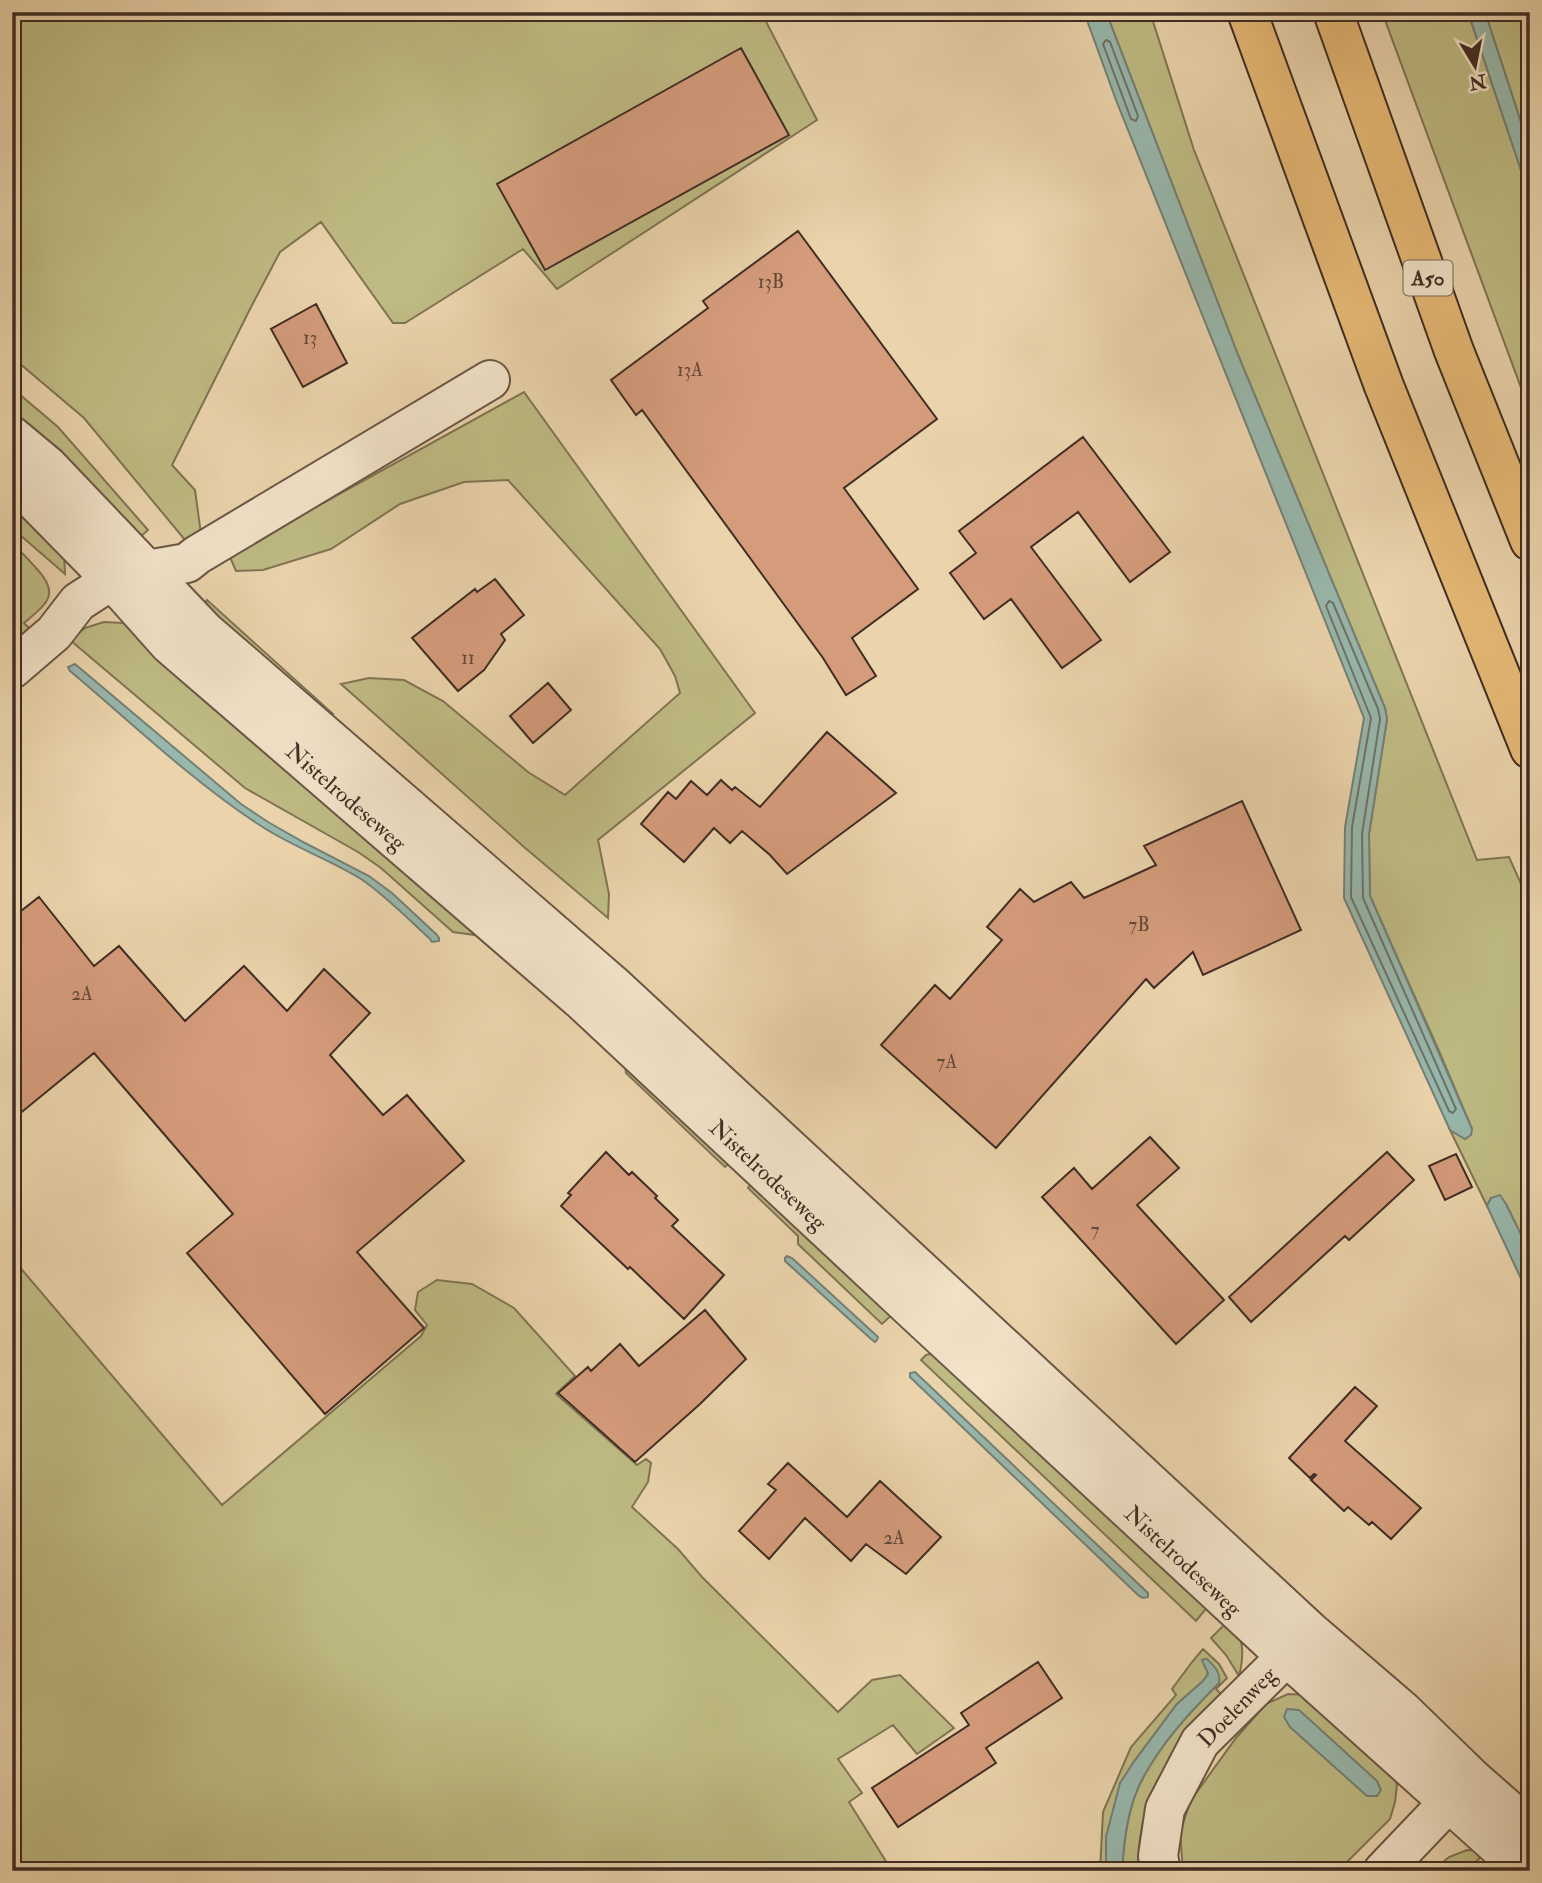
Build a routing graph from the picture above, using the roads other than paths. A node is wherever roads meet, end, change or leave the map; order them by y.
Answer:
1 (1247, 12) edge
2 (1333, 12) edge
3 (490, 380) dead end
4 (12, 436) edge
5 (12, 478) edge
6 (1530, 541) edge
7 (129, 575) junction
8 (12, 669) edge
9 (1530, 749) edge
10 (1299, 1644) junction
11 (1460, 1790) junction
12 (1530, 1829) edge
13 (1530, 1866) edge
14 (1161, 1871) edge
15 (1383, 1871) edge

1 - 9 highway
2 - 6 highway, A50
3 - 7 street
4 - 7 street, Nistelrodeseweg
5 - 7 street, Nistelrodeseweg
7 - 8 street
7 - 10 street, Nistelrodeseweg
10 - 11 street, Nistelrodeseweg
10 - 14 street, Doelenweg
11 - 12 street, Nistelrodeseweg
11 - 13 street, Nistelrodeseweg
11 - 15 street

